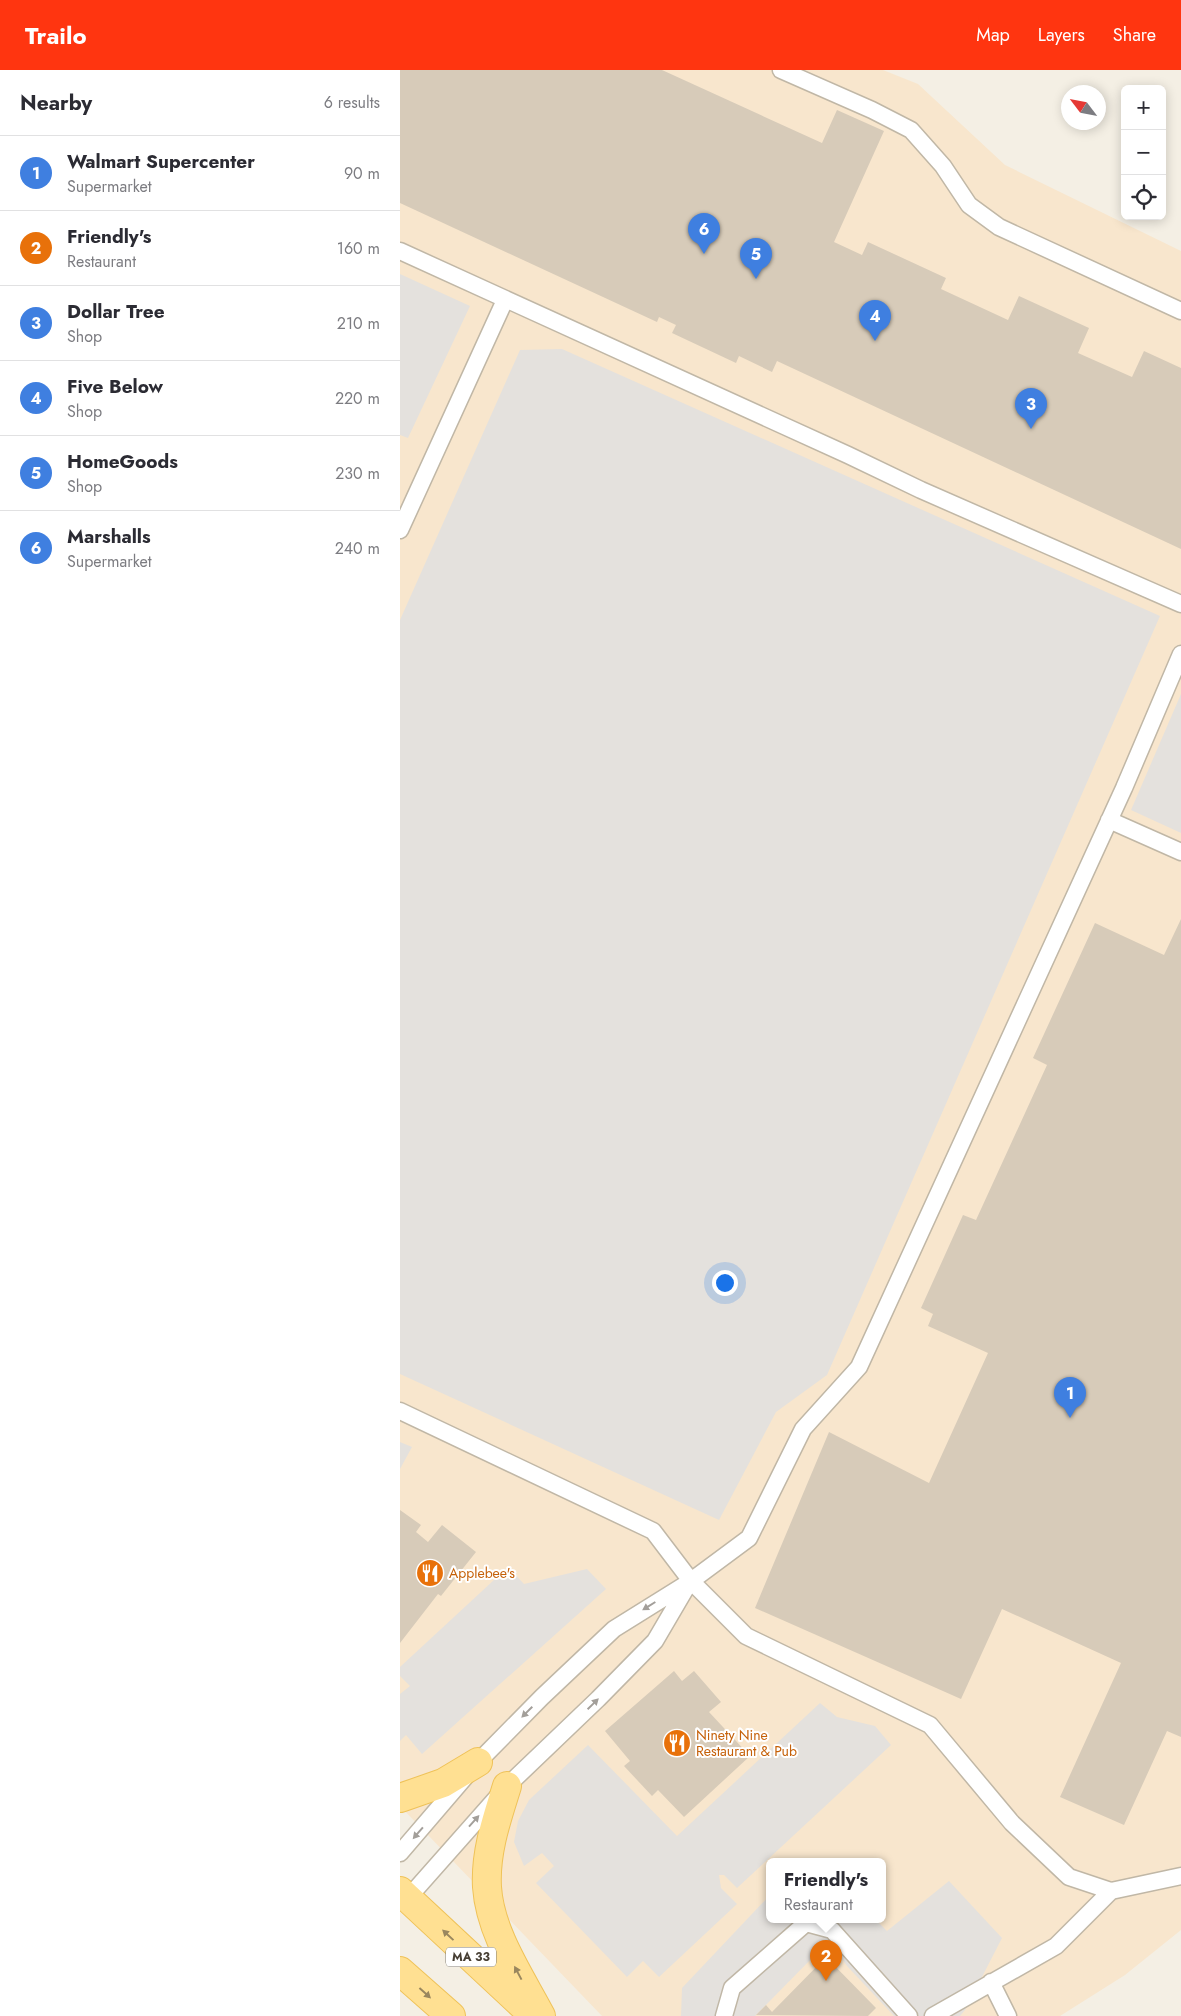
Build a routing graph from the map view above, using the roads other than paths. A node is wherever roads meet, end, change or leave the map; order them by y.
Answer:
1 (781, 70) edge
2 (400, 251) edge
3 (505, 300) junction
4 (1181, 311) edge
5 (400, 530) edge
6 (1181, 604) edge
7 (1181, 654) edge
8 (1109, 820) junction
9 (1181, 852) edge
10 (400, 1411) edge
11 (690, 1581) junction
12 (478, 1762) junction
13 (507, 1786) junction
14 (400, 1798) edge
15 (400, 1853) edge
16 (1181, 1876) edge
17 (1111, 1891) junction
18 (403, 1899) edge
19 (400, 1971) edge
20 (991, 1982) junction
21 (451, 2016) edge
22 (534, 2016) edge
23 (541, 2016) edge
24 (724, 2016) edge
25 (909, 2016) edge
26 (933, 2016) edge
27 (1008, 2016) edge

1 - 4 lane
2 - 3 lane
3 - 5 lane
3 - 6 lane
7 - 8 lane
8 - 9 lane
8 - 11 lane
10 - 11 lane
11 -> 12 lane
13 -> 11 lane
11 - 17 lane
12 - 14 main road
12 -> 15 lane
18 -> 13 lane
23 -> 13 main road
16 - 17 lane
17 - 20 lane
22 -> 18 main road, MA 33
19 -> 21 main road
20 - 26 lane
20 - 27 lane
24 - 25 lane

